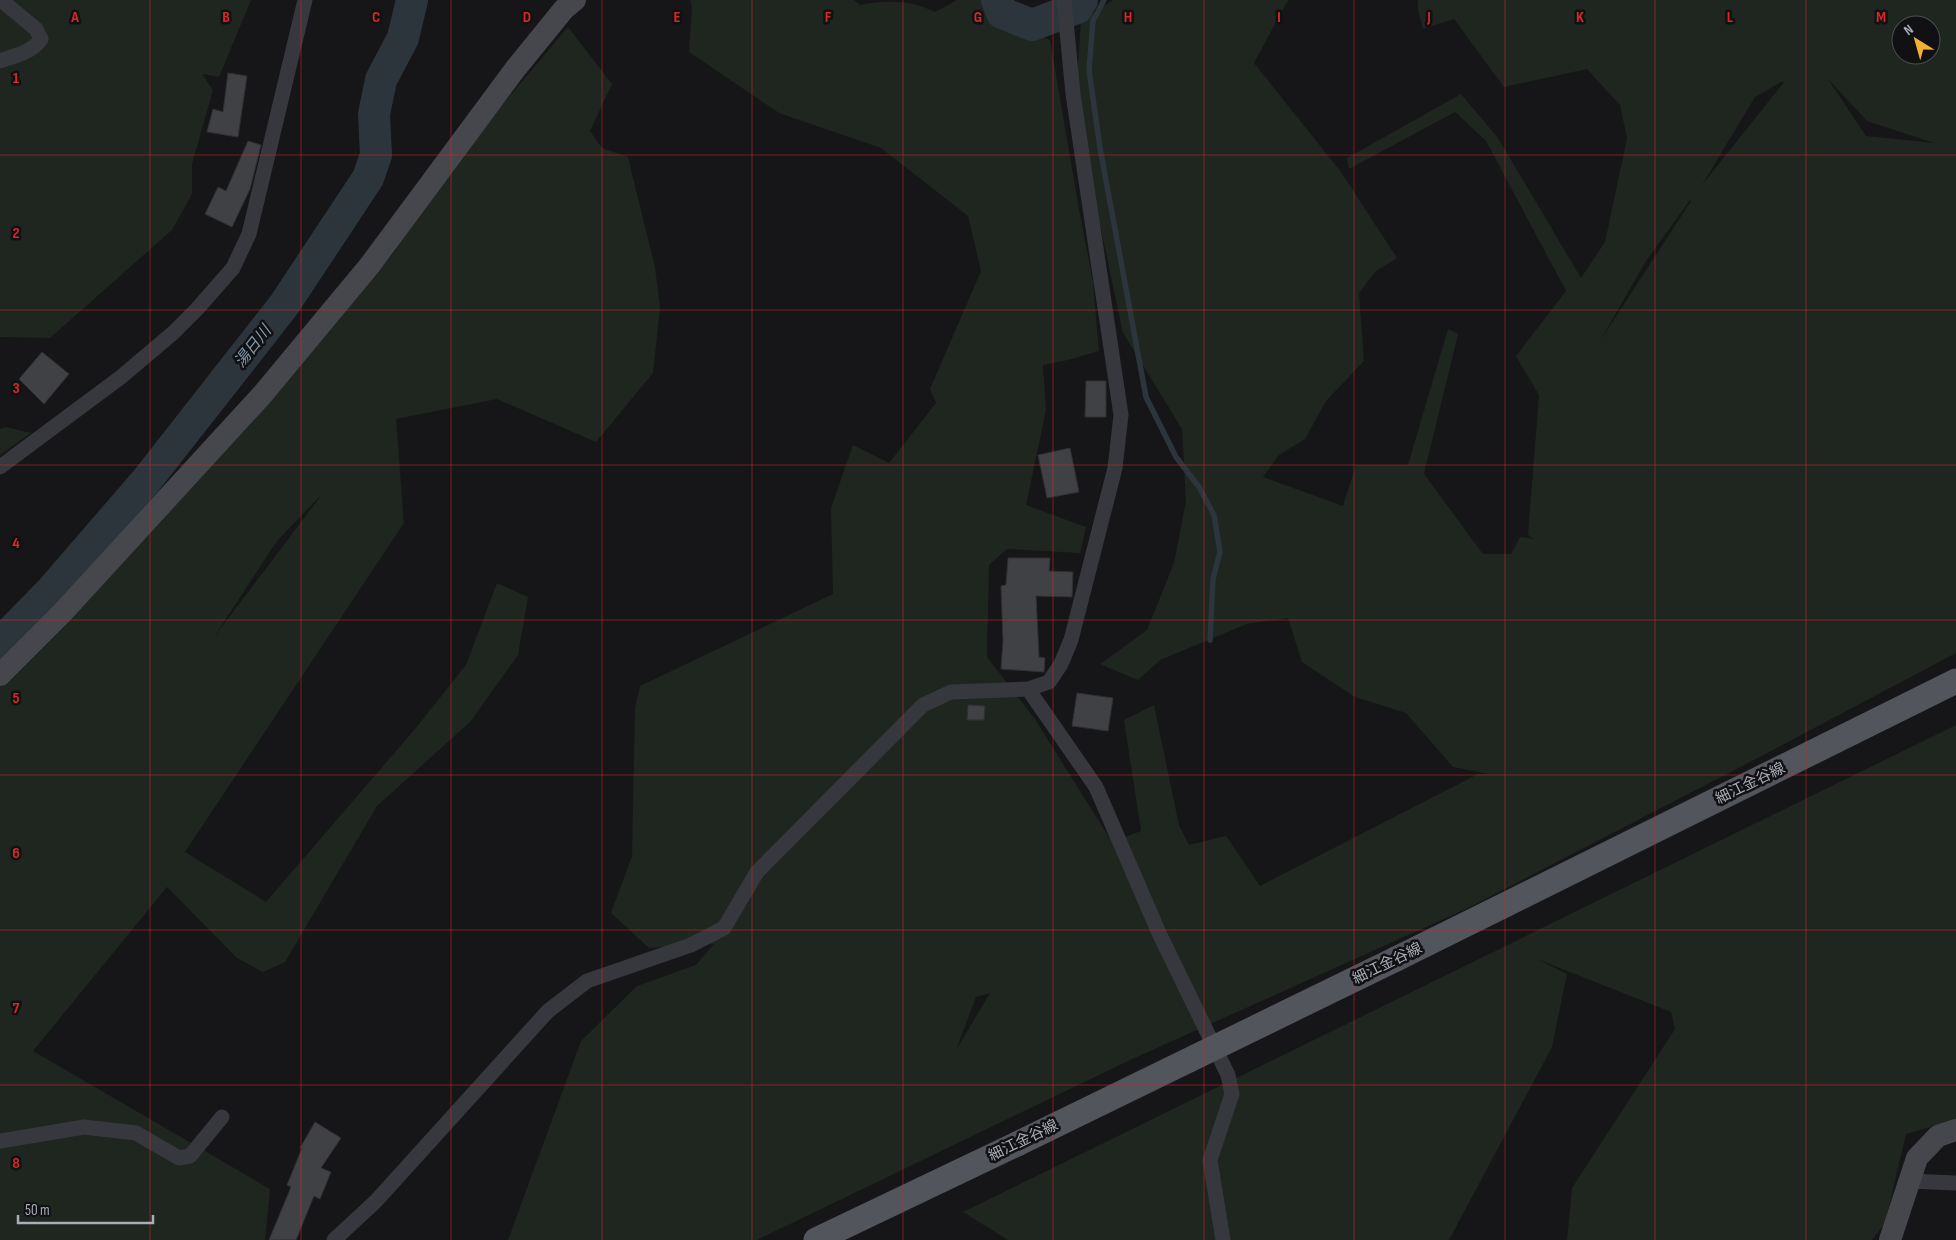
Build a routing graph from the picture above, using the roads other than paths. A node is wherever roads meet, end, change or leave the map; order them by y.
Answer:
1 (1, 0) edge
2 (305, 0) edge
3 (575, 0) edge
4 (1064, 0) edge
5 (0, 61) edge
6 (0, 467) edge
7 (0, 675) edge
8 (1956, 681) edge
9 (1028, 689) junction
10 (222, 1117) dead end
11 (1956, 1130) edge
12 (0, 1142) edge
13 (1909, 1181) junction
14 (1956, 1183) edge
15 (334, 1240) edge
16 (818, 1240) edge
17 (1223, 1240) edge
18 (1890, 1240) edge

1 - 5 street
2 - 6 street
3 - 7 street
4 - 9 street
8 - 16 main road, 細江金谷線, bridge
9 - 15 street
9 - 17 street
10 - 12 street
11 - 13 street
13 - 14 street
13 - 18 street

